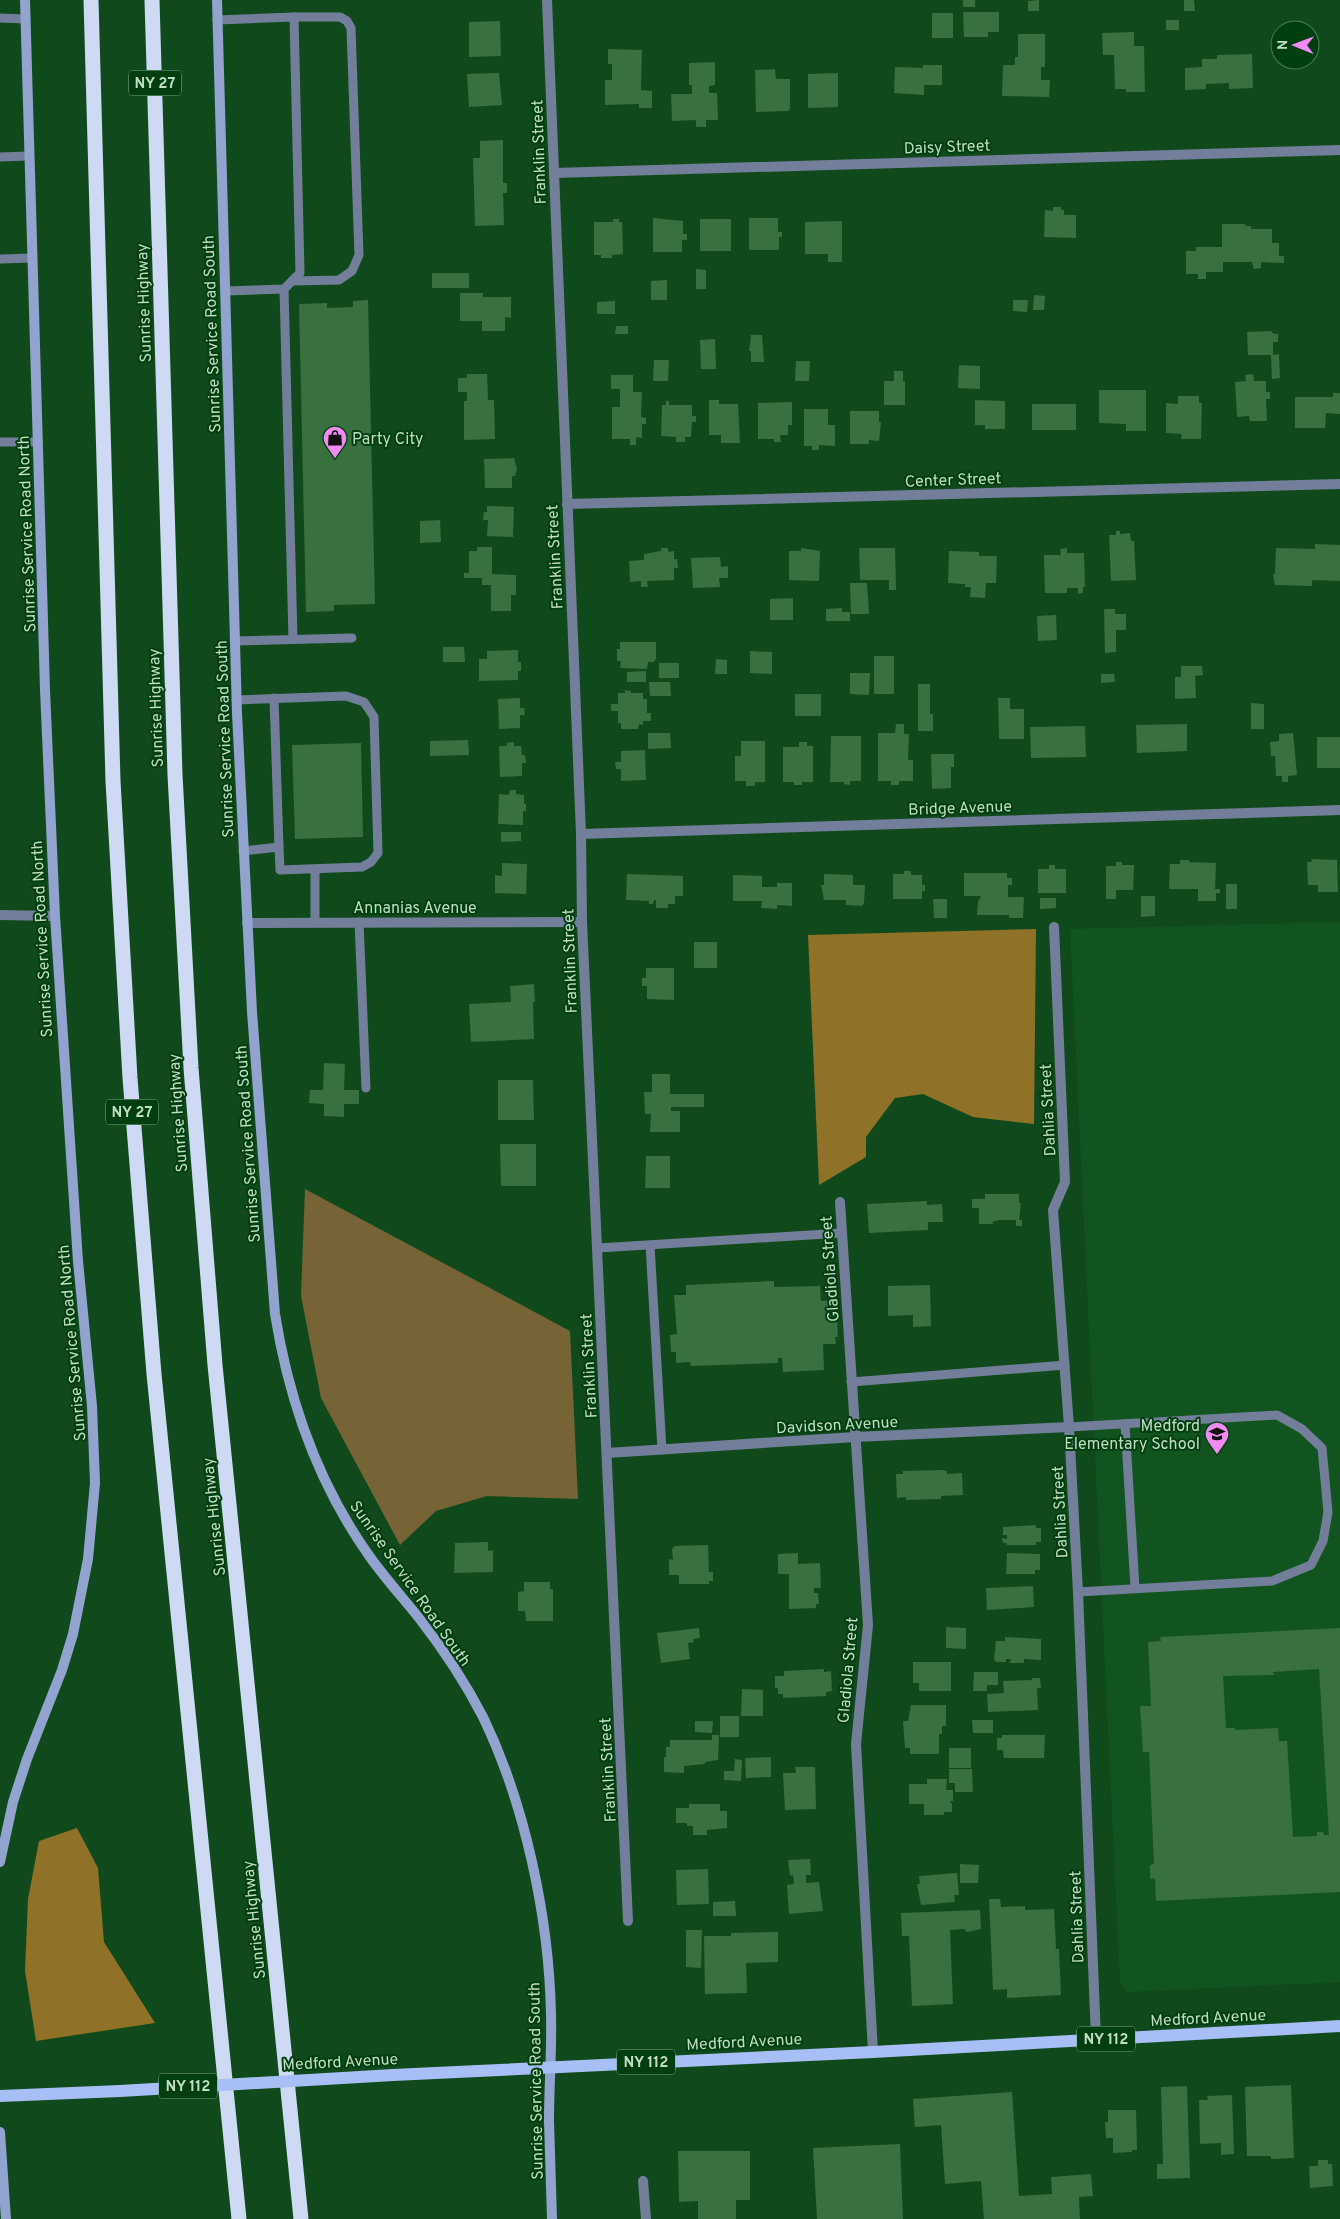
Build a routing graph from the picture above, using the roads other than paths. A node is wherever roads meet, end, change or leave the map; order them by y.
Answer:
1 (25, 0) edge
2 (91, 0) edge
3 (152, 0) edge
4 (217, 0) edge
5 (547, 0) edge
6 (294, 17) junction
7 (0, 18) edge
8 (26, 19) junction
9 (217, 20) junction
10 (1340, 150) edge
11 (29, 156) junction
12 (0, 157) edge
13 (554, 173) junction
14 (32, 258) junction
15 (0, 259) edge
16 (292, 281) junction
17 (284, 289) junction
18 (225, 292) junction
19 (0, 442) edge
20 (38, 442) junction
21 (1340, 484) edge
22 (566, 504) junction
23 (352, 638) dead end
24 (293, 639) junction
25 (235, 641) junction
26 (274, 698) junction
27 (236, 700) junction
28 (1340, 810) edge
29 (581, 834) junction
30 (278, 848) junction
31 (244, 851) junction
32 (315, 869) junction
33 (0, 916) edge
34 (55, 916) junction
35 (315, 922) junction
36 (359, 922) junction
37 (582, 922) junction
38 (247, 923) junction
39 (1054, 927) dead end
40 (366, 1088) dead end
41 (840, 1202) dead end
42 (842, 1233) junction
43 (650, 1245) junction
44 (598, 1248) junction
45 (1064, 1365) junction
46 (851, 1382) junction
47 (1125, 1424) junction
48 (1069, 1427) junction
49 (855, 1437) junction
50 (662, 1450) junction
51 (607, 1453) junction
52 (1135, 1588) junction
53 (1078, 1592) junction
54 (0, 1862) edge
55 (628, 1921) dead end
56 (1340, 2026) edge
57 (1096, 2039) junction
58 (873, 2052) junction
59 (551, 2066) junction
60 (0, 2096) edge
61 (0, 2132) edge
62 (643, 2181) dead end
63 (6, 2219) edge
64 (239, 2219) edge
65 (301, 2219) edge
66 (552, 2219) edge
67 (646, 2219) edge

1 - 8 main road, Sunrise Service Road North
2 - 64 highway, NY 27
3 - 65 highway, Sunrise Highway / NY 27
4 - 9 main road, Sunrise Service Road South
5 - 13 street, Franklin Street
6 - 9 lane
6 - 16 lane
6 - 16 lane
7 - 8 lane
8 - 11 main road, Sunrise Service Road North
9 - 18 main road, Sunrise Service Road South
10 - 13 street, Daisy Street
11 - 12 lane
11 - 14 main road, Sunrise Service Road North
13 - 22 street, Franklin Street
14 - 15 lane
14 - 20 main road, Sunrise Service Road North
16 - 17 lane
17 - 18 lane
17 - 24 lane
18 - 25 main road, Sunrise Service Road South
19 - 20 lane
20 - 34 main road, Sunrise Service Road North
21 - 22 street, Center Street
22 - 29 street, Franklin Street
23 - 24 lane
24 - 25 lane
25 - 27 main road, Sunrise Service Road South
26 - 27 lane
26 - 30 lane
26 - 32 lane
27 - 31 main road, Sunrise Service Road South
28 - 29 street, Bridge Avenue
29 - 37 street, Franklin Street
30 - 31 lane
30 - 32 lane
31 - 38 main road, Sunrise Service Road South
32 - 35 lane
33 - 34 street
34 - 54 main road, Sunrise Service Road North
35 - 36 street, Annanias Avenue
35 - 38 street, Annanias Avenue
36 - 37 street, Annanias Avenue
36 - 40 lane
37 - 44 street, Franklin Street
38 - 59 main road, Sunrise Service Road South
39 - 45 street, Dahlia Street
41 - 42 street, Gladiola Street
42 - 43 lane
42 - 46 street, Gladiola Street
43 - 44 lane
43 - 50 lane
44 - 51 street, Franklin Street
45 - 46 lane
45 - 48 street, Dahlia Street
46 - 49 street, Gladiola Street
47 - 48 lane
47 - 52 lane
47 - 52 lane
48 - 49 street, Davidson Avenue
48 - 53 street, Dahlia Street
49 - 50 street, Davidson Avenue
49 - 58 street, Gladiola Street
50 - 51 street, Davidson Avenue
51 - 55 street, Franklin Street
52 - 53 lane
53 - 57 street, Dahlia Street
56 - 57 main road, Medford Avenue / NY 112
57 - 58 main road, Medford Avenue / NY 112
58 - 59 main road, Medford Avenue / NY 112
59 - 60 main road, Medford Avenue / NY 112, bridge
59 - 66 main road, Sunrise Service Road South
61 - 63 main road
62 - 67 street

